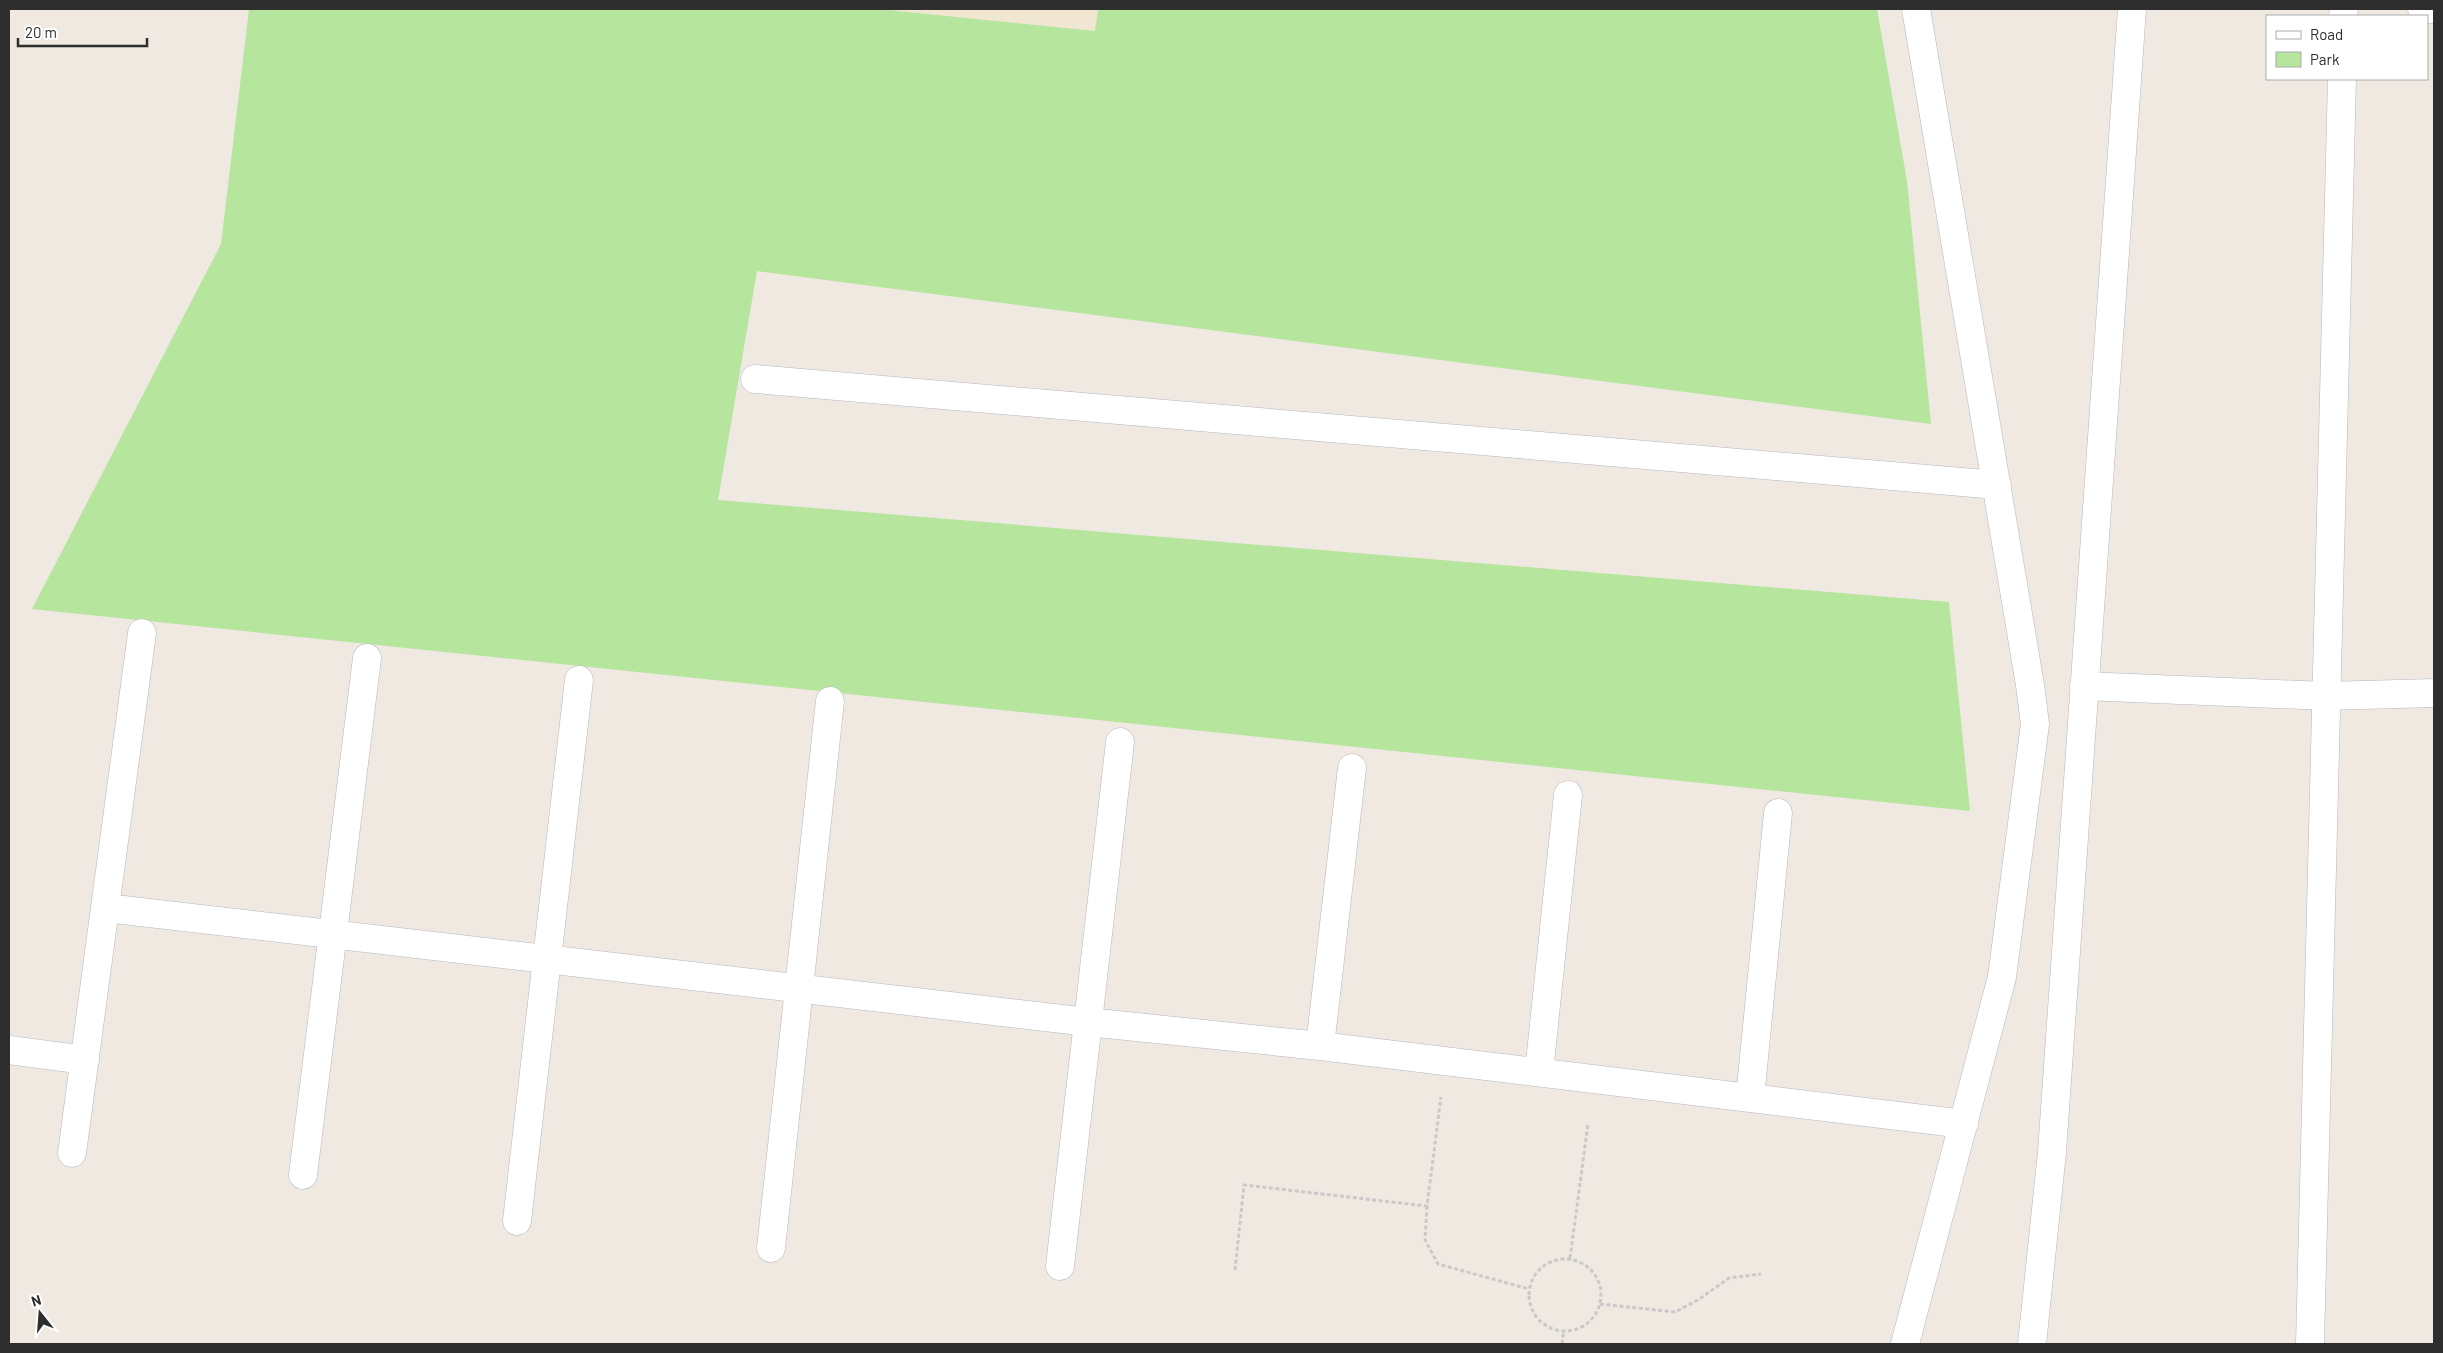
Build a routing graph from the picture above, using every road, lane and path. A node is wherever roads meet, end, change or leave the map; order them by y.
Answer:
1 (1916, 9) edge
2 (2132, 9) edge
3 (2422, 9) edge
4 (2434, 10) edge
5 (2342, 80) edge
6 (755, 379) dead end
7 (1997, 485) junction
8 (142, 633) dead end
9 (367, 658) dead end
10 (579, 680) dead end
11 (2084, 686) junction
12 (2434, 693) edge
13 (2326, 696) junction
14 (830, 701) dead end
15 (1120, 742) dead end
16 (1352, 768) dead end
17 (1568, 795) dead end
18 (1778, 813) dead end
19 (106, 908) junction
20 (333, 934) junction
21 (547, 960) junction
22 (799, 989) junction
23 (1088, 1022) junction
24 (1320, 1046) junction
25 (9, 1050) edge
26 (85, 1060) junction
27 (1446, 1061) junction
28 (1539, 1072) junction
29 (1750, 1098) junction
30 (1588, 1124) dead end
31 (1964, 1124) junction
32 (72, 1153) dead end
33 (303, 1175) dead end
34 (1427, 1206) junction
35 (517, 1221) dead end
36 (770, 1248) dead end
37 (1570, 1258) junction
38 (1060, 1266) dead end
39 (1236, 1270) dead end
40 (1761, 1274) dead end
41 (1529, 1289) junction
42 (1600, 1304) junction
43 (1564, 1330) junction
44 (1562, 1344) edge
45 (1905, 1344) edge
46 (2032, 1344) edge
47 (2310, 1344) edge

1 - 7 street
2 - 11 street
3 - 4 street
5 - 13 street
6 - 7 street
7 - 31 street
8 - 19 street
9 - 20 street
10 - 21 street
11 - 13 street
11 - 46 street
12 - 13 street
13 - 47 street
14 - 22 street
15 - 23 street
16 - 24 street
17 - 28 street
18 - 29 street
19 - 20 street
19 - 26 street
20 - 21 street
20 - 33 street
21 - 22 street
21 - 35 street
22 - 23 street
22 - 36 street
23 - 24 street
23 - 38 street
24 - 27 street
25 - 26 street
26 - 32 street
27 - 28 street
27 - 34 path
28 - 29 street
29 - 31 street
30 - 37 path
31 - 45 street
34 - 39 path
34 - 41 path
37 - 41 path
37 - 42 path
40 - 42 path
41 - 43 path
42 - 43 path
43 - 44 path

